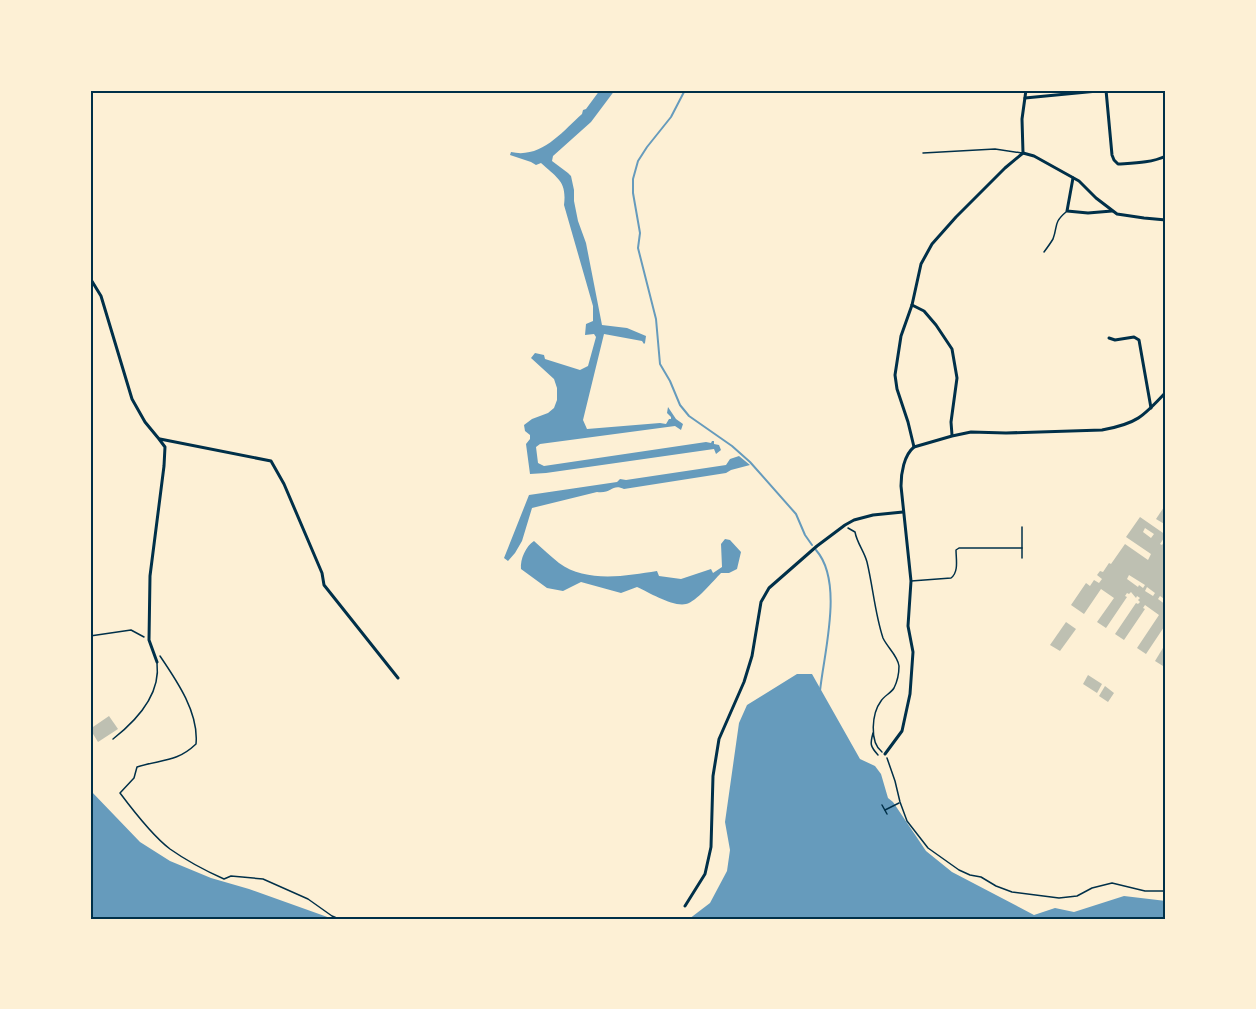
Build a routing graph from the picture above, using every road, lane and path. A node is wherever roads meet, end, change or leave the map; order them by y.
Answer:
1 (1026, 90) edge
2 (1107, 90) edge
3 (1025, 98) junction
4 (923, 153) dead end
5 (1023, 153) junction
6 (1166, 156) edge
7 (1073, 178) junction
8 (1067, 211) junction
9 (1112, 211) junction
10 (1166, 220) edge
11 (1044, 252) dead end
12 (90, 278) edge
13 (912, 305) junction
14 (1109, 338) dead end
15 (1166, 392) edge
16 (1150, 408) junction
17 (952, 436) junction
18 (159, 439) junction
19 (914, 447) junction
20 (903, 512) junction
21 (845, 525) junction
22 (1022, 527) dead end
23 (1022, 548) junction
24 (1022, 558) dead end
25 (911, 581) junction
26 (90, 636) edge
27 (149, 640) junction
28 (160, 656) dead end
29 (157, 663) joint
30 (398, 678) dead end
31 (873, 732) junction
32 (113, 739) dead end
33 (878, 754) dead end
34 (885, 754) junction
35 (900, 802) junction
36 (882, 805) dead end
37 (885, 810) junction
38 (888, 814) dead end
39 (1166, 891) edge
40 (685, 906) dead end
41 (339, 919) edge

1 - 3 street
2 - 3 street
2 - 6 street
3 - 5 street
4 - 5 lane
5 - 7 street
5 - 13 street
7 - 8 street
7 - 9 street
8 - 9 street
8 - 11 lane
9 - 10 street
12 - 18 street
13 - 17 street
13 - 19 street
14 - 16 street
15 - 16 street
16 - 17 street
17 - 19 street
18 - 27 street
18 - 30 street
19 - 20 street
20 - 21 street
20 - 25 street
21 - 31 path
21 - 40 street
22 - 23 lane
23 - 24 lane
23 - 25 lane
25 - 34 street
26 - 27 path
27 - 29 street
28 - 41 path
29 - 32 lane
31 - 33 path
31 - 34 path
34 - 35 path
35 - 37 path
35 - 39 path
36 - 37 path
37 - 38 path

